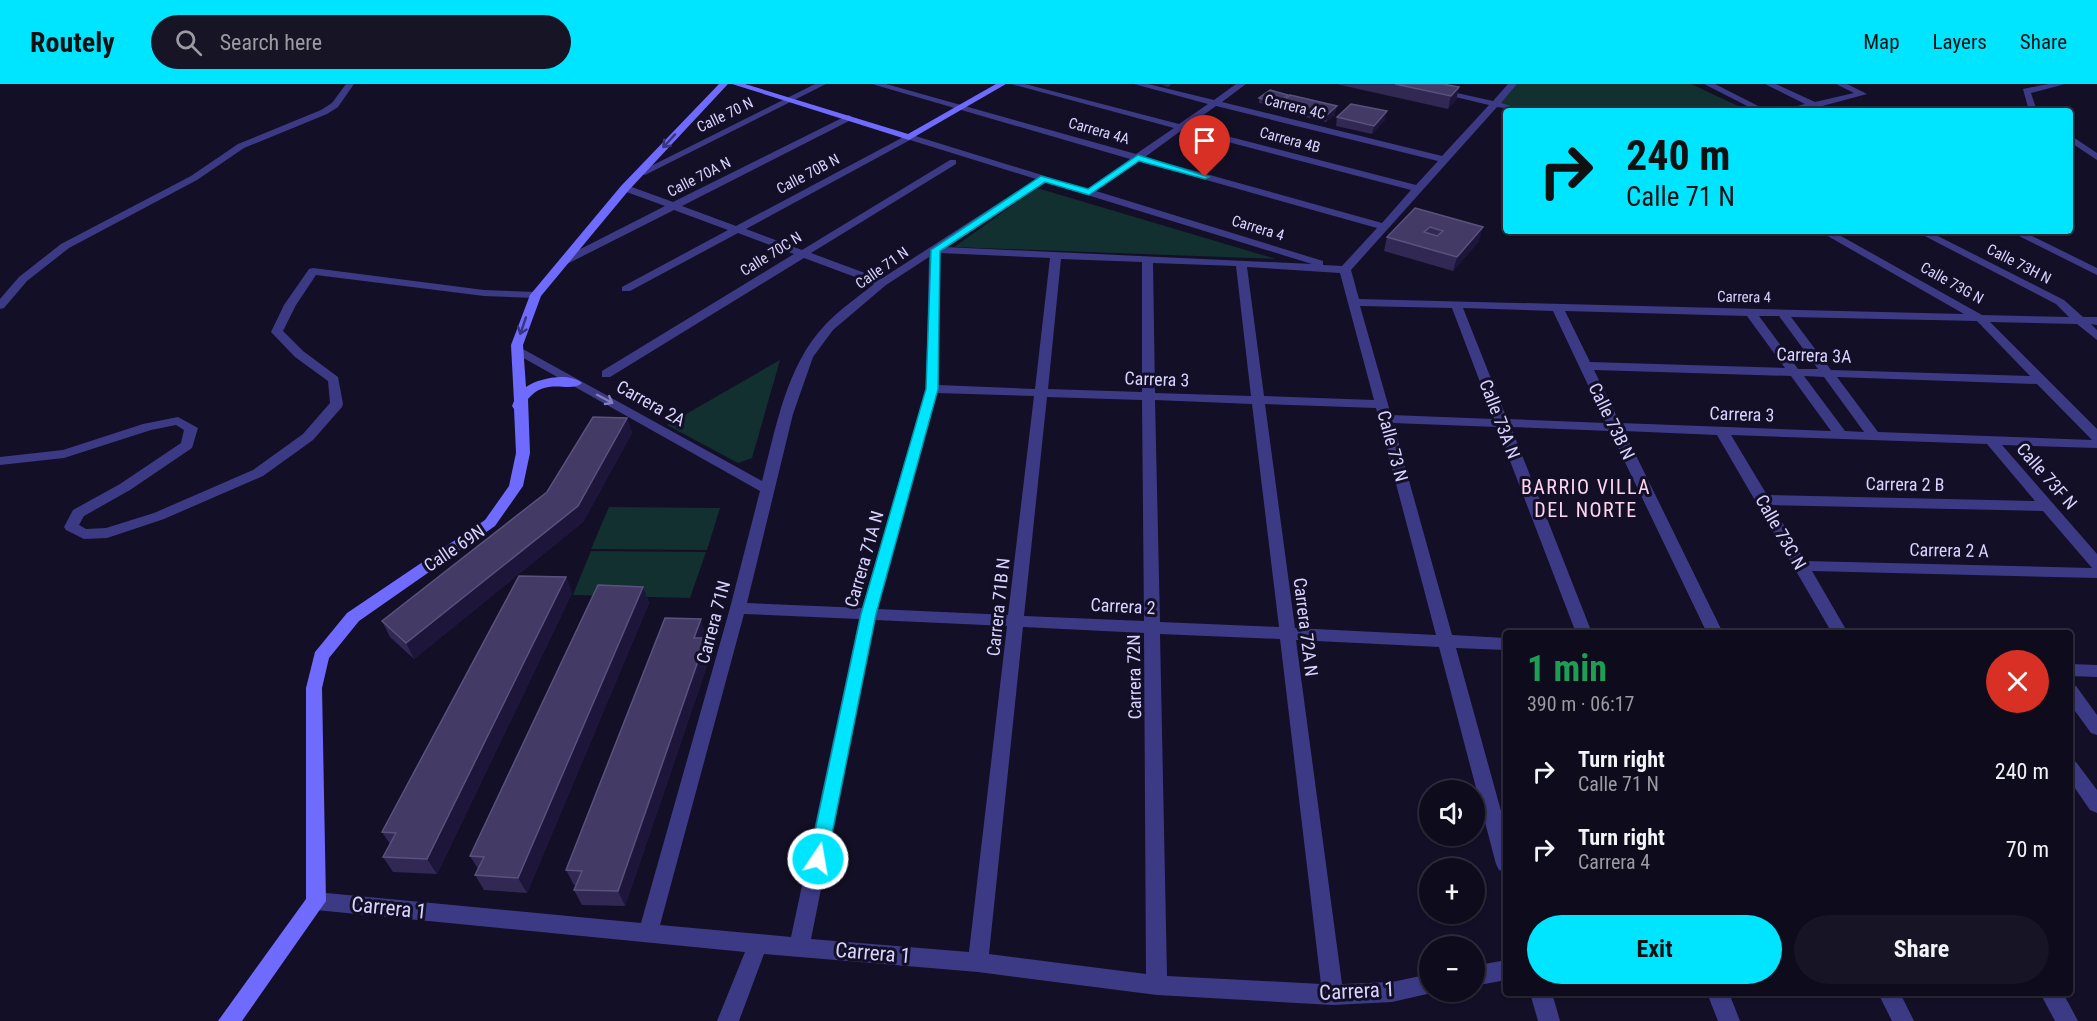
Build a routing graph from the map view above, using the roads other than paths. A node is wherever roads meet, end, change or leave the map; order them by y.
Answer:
1 (350, 84) edge
2 (724, 84) edge
3 (736, 84) edge
4 (822, 84) edge
5 (876, 84) edge
6 (1002, 84) edge
7 (1015, 84) edge
8 (1138, 84) edge
9 (1242, 84) edge
10 (1405, 84) edge
11 (1513, 84) edge
12 (1708, 84) edge
13 (1769, 84) edge
14 (1840, 84) edge
15 (2061, 84) edge
16 (789, 100) junction
17 (1215, 103) junction
18 (1495, 104) junction
19 (1814, 104) junction
20 (961, 108) junction
21 (1512, 108) edge
22 (1758, 108) edge
23 (1796, 108) edge
24 (1822, 108) edge
25 (2032, 108) edge
26 (848, 118) junction
27 (1181, 127) junction
28 (909, 137) junction
29 (2073, 140) edge
30 (2097, 157) edge
31 (1138, 158) junction
32 (1445, 160) junction
33 (953, 162) dead end
34 (642, 173) junction
35 (1044, 178) junction
36 (624, 188) junction
37 (1418, 189) junction
38 (1089, 192) junction
39 (673, 207) junction
40 (1384, 227) junction
41 (735, 230) junction
42 (1829, 234) edge
43 (1926, 234) edge
44 (2020, 234) edge
45 (936, 250) junction
46 (800, 254) junction
47 (1056, 256) junction
48 (1148, 261) junction
49 (563, 262) junction
50 (1241, 263) junction
51 (1345, 270) junction
52 (2097, 272) edge
53 (882, 283) junction
54 (626, 289) dead end
55 (536, 295) junction
56 (1354, 302) junction
57 (1456, 304) junction
58 (0, 306) edge
59 (1557, 307) junction
60 (1750, 312) junction
61 (1782, 313) junction
62 (1980, 318) junction
63 (2079, 320) junction
64 (2097, 321) edge
65 (829, 327) joint
66 (2097, 336) edge
67 (516, 351) junction
68 (1585, 366) junction
69 (1795, 373) junction
70 (606, 374) dead end
71 (1828, 374) junction
72 (2041, 380) junction
73 (576, 383) junction
74 (932, 389) junction
75 (1041, 393) junction
76 (1149, 396) junction
77 (1258, 400) junction
78 (518, 406) junction
79 (1383, 412) junction
80 (1502, 423) junction
81 (1615, 427) junction
82 (1722, 431) junction
83 (1841, 435) junction
84 (1875, 437) junction
85 (2097, 437) edge
86 (1991, 440) junction
87 (2097, 444) edge
88 (0, 461) edge
89 (766, 489) junction
90 (1763, 500) junction
91 (2047, 506) junction
92 (2097, 564) edge
93 (1801, 566) junction
94 (2097, 573) edge
95 (738, 608) junction
96 (868, 614) junction
97 (1016, 621) junction
98 (1152, 627) junction
99 (1583, 630) edge
100 (1714, 630) edge
101 (1838, 630) edge
102 (1288, 633) junction
103 (1445, 641) junction
104 (1503, 644) edge
105 (2073, 670) edge
106 (2097, 671) edge
107 (2073, 695) edge
108 (2097, 728) edge
109 (2073, 771) edge
110 (2097, 805) edge
111 (1503, 853) edge
112 (316, 901) junction
113 (648, 933) junction
114 (758, 944) junction
115 (800, 947) junction
116 (978, 962) junction
117 (1503, 971) edge
118 (1485, 974) edge
119 (1157, 985) junction
120 (1419, 986) edge
121 (1334, 995) junction
122 (1542, 996) edge
123 (1719, 996) edge
124 (1890, 996) edge
125 (2052, 996) edge
126 (229, 1021) edge
127 (728, 1021) edge
128 (1549, 1021) edge
129 (1729, 1021) edge
130 (1903, 1021) edge
131 (2067, 1021) edge

1 - 58 street
2 -> 34 street, Calle 69N
3 - 16 street, Carrera 4
4 - 16 street, Calle 70 N
5 - 20 street, Carrera 4A
6 - 20 street, Calle 70B N
7 - 27 street, Carrera 4B
8 - 17 street, Carrera 4C
9 - 17 street
10 - 18 street
11 - 18 street
12 - 22 street
13 - 19 street
14 - 19 street
15 - 25 street
16 - 26 street, Carrera 4
16 - 34 street, Calle 70 N
17 - 27 street
17 - 32 street, Carrera 4C
18 - 21 street
18 - 32 street
19 - 23 street
19 - 24 street
20 - 28 street, Calle 70B N
20 - 31 street, Carrera 4A
26 - 28 street, Carrera 4
26 - 39 street, Calle 70A N
27 - 31 street
27 - 37 street, Carrera 4B
28 - 35 street, Carrera 4
28 - 41 street, Calle 70B N
29 - 30 street
31 - 38 street
31 - 40 street, Carrera 4A
32 - 37 street
33 - 46 street, Calle 70C N
34 - 36 street, Calle 69N
35 - 38 street, Carrera 4
35 - 45 street, Calle 71 N
36 - 39 street
36 - 49 street, Calle 69N
37 - 40 street
38 - 51 street, Carrera 4
39 - 41 street
39 - 49 street, Calle 70A N
40 - 51 street
41 - 46 street
41 - 54 street, Calle 70B N
42 - 62 street, Calle 73G N
43 - 63 street, Calle 73H N
44 - 52 street
45 - 47 street, Carrera 4
45 - 53 street, Calle 71 N
45 - 74 street, Carrera 71A N
46 - 53 street
46 - 70 street, Calle 70C N
47 - 48 street, Carrera 4
47 - 75 street, Carrera 71B N
48 - 50 street, Carrera 4
48 - 76 street, Carrera 72N
49 - 55 street, Calle 69N
50 - 51 street, Carrera 4
50 - 77 street, Carrera 72A N
51 - 56 street, Calle 73 N
53 - 65 street, Calle 71 N
55 -> 67 street, Calle 69N
55 - 88 street
56 - 57 street, Carrera 4
56 - 79 street, Calle 73 N
57 - 59 street, Carrera 4
57 - 80 street, Calle 73A N
59 - 60 street, Carrera 4
59 - 68 street, Calle 73B N
60 - 61 street, Carrera 4
60 - 69 street
61 - 62 street, Carrera 4
61 - 71 street
62 - 63 street, Carrera 4
62 - 72 street, Calle 73G N
63 - 64 street, Carrera 4
63 - 66 street, Calle 73H N
65 - 89 street, Carrera 71N
67 - 73 street, Carrera 2A
67 - 78 street, Calle 69N
68 - 69 street, Carrera 3A
68 - 81 street, Calle 73B N
69 - 71 street, Carrera 3A
69 - 83 street
71 - 72 street, Carrera 3A
71 - 84 street
72 - 85 street, Calle 73G N
73 - 78 street
73 -> 89 street, Carrera 2A
74 - 75 street, Carrera 3
74 - 96 street, Carrera 71A N
75 - 76 street, Carrera 3
75 - 97 street, Carrera 71B N
76 - 77 street, Carrera 3
76 - 98 street, Carrera 72N
77 - 79 street, Carrera 3
77 - 102 street, Carrera 72A N
78 - 112 street, Calle 69N
79 - 80 street, Carrera 3
79 - 103 street, Calle 73 N
80 - 81 street, Carrera 3
80 - 99 street, Calle 73A N
81 - 82 street, Carrera 3
81 - 100 street, Calle 73B N
82 - 83 street, Carrera 3
82 - 90 street, Calle 73C N
83 - 84 street, Carrera 3
84 - 86 street, Carrera 3
86 - 87 street, Carrera 3
86 - 91 street, Calle 73F N
89 - 95 street, Carrera 71N
90 - 91 street, Carrera 2 B
90 - 93 street, Calle 73C N
91 - 92 street, Calle 73F N
93 - 94 street, Carrera 2 A
93 - 101 street, Calle 73C N
95 - 96 street, Carrera 2
95 - 113 street, Carrera 71N
96 - 97 street, Carrera 2
96 - 115 street, Carrera 71A N
97 - 98 street, Carrera 2
97 - 116 street, Carrera 71B N
98 - 102 street, Carrera 2
98 - 119 street, Carrera 72N
102 - 103 street, Carrera 2
102 - 121 street, Carrera 72A N
103 - 104 street, Carrera 2
103 - 111 street, Calle 73 N
105 - 106 street
107 - 108 street
109 - 110 street
112 - 113 street, Carrera 1
112 - 126 street
113 - 114 street, Carrera 1
114 - 115 street, Carrera 1
114 - 127 street
115 - 116 street, Carrera 1
116 - 119 street, Carrera 1
117 - 118 street
119 - 121 street, Carrera 1
120 - 121 street, Carrera 1
122 - 128 street
123 - 129 street
124 - 130 street
125 - 131 street

